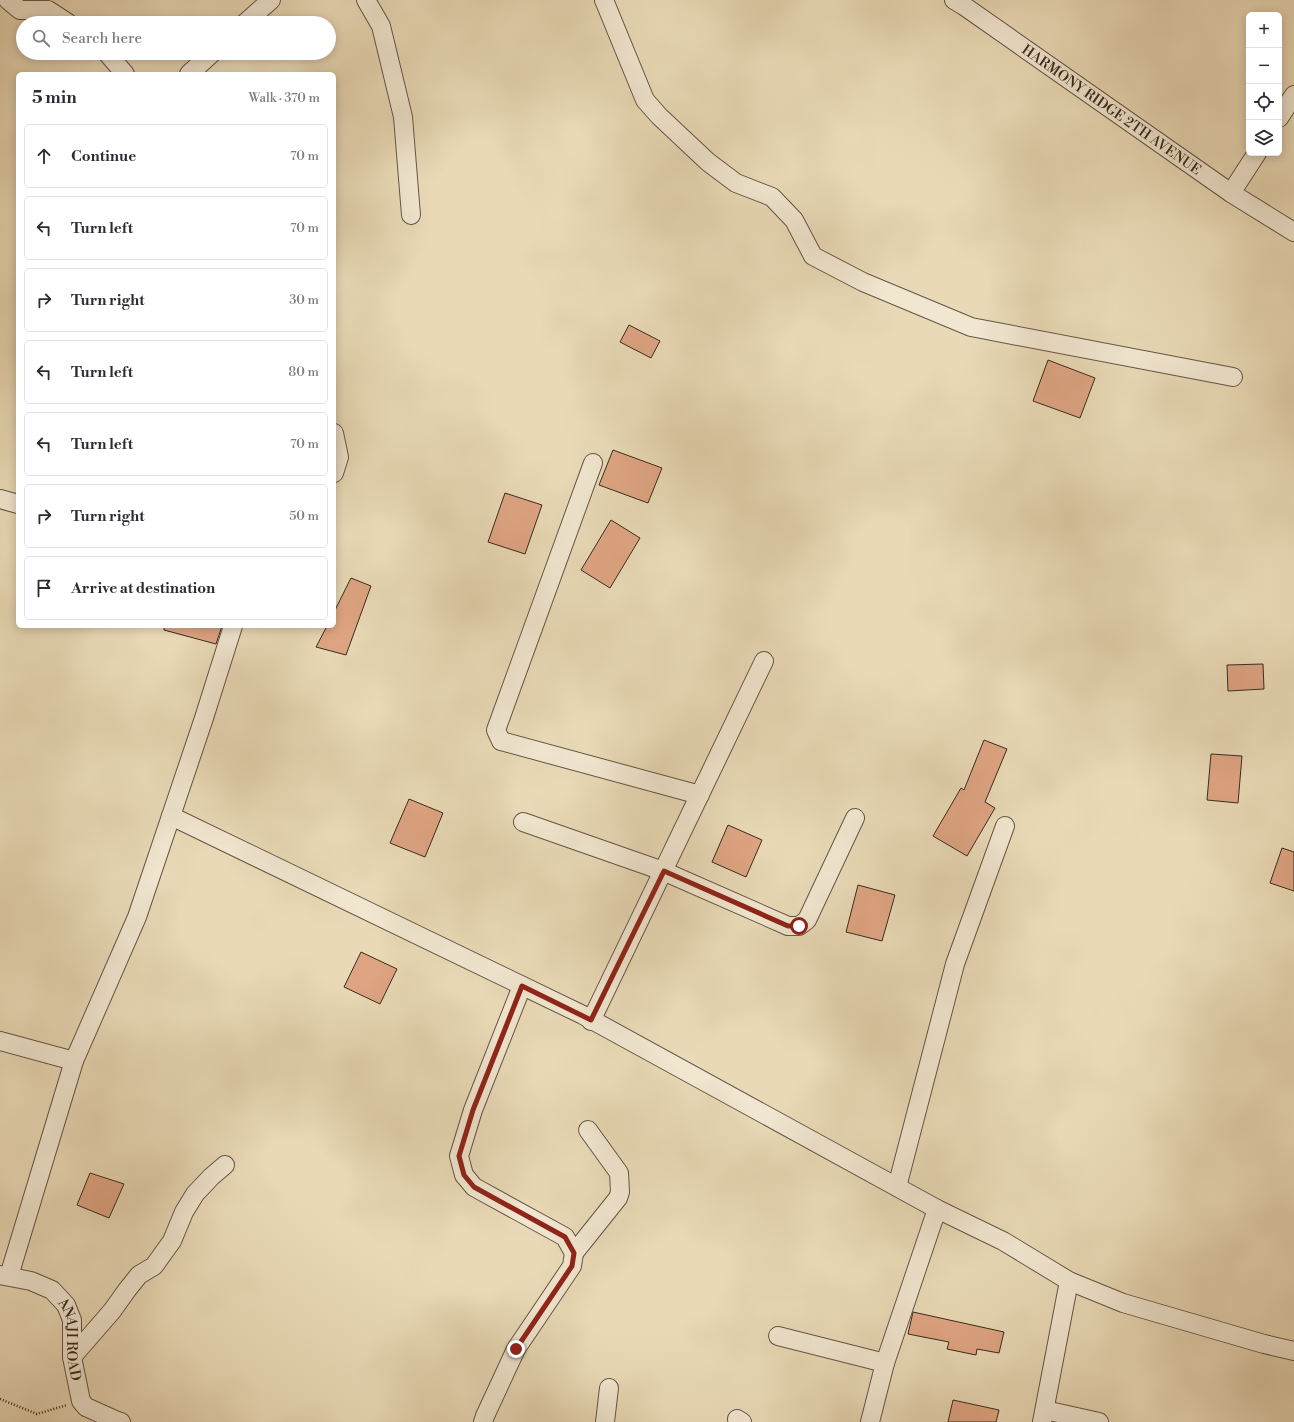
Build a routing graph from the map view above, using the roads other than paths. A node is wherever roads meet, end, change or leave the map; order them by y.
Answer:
1 (8, 0) edge
2 (271, 0) edge
3 (366, 0) edge
4 (604, 0) edge
5 (954, 0) edge
6 (52, 5) edge
7 (62, 16) edge
8 (253, 16) edge
9 (113, 60) edge
10 (204, 60) edge
11 (122, 72) edge
12 (191, 72) edge
13 (1294, 95) edge
14 (1282, 113) edge
15 (1255, 156) edge
16 (1231, 193) junction
17 (411, 215) dead end
18 (1294, 232) edge
19 (1233, 377) dead end
20 (336, 441) edge
21 (594, 463) dead end
22 (336, 468) edge
23 (0, 499) edge
24 (16, 503) edge
25 (232, 628) edge
26 (764, 662) dead end
27 (700, 795) junction
28 (171, 816) junction
29 (855, 818) dead end
30 (523, 822) dead end
31 (1005, 826) dead end
32 (664, 871) junction
33 (522, 986) junction
34 (591, 1020) junction
35 (0, 1041) edge
36 (74, 1061) junction
37 (588, 1130) dead end
38 (225, 1165) dead end
39 (897, 1187) junction
40 (937, 1209) junction
41 (574, 1253) junction
42 (5, 1276) edge
43 (1068, 1281) junction
44 (778, 1336) dead end
45 (1294, 1351) edge
46 (72, 1357) junction
47 (885, 1363) junction
48 (609, 1388) dead end
49 (1043, 1416) edge
50 (121, 1422) edge
51 (483, 1422) edge
52 (606, 1422) edge
53 (870, 1422) edge
54 (1099, 1422) edge

1 - 6 street
2 - 8 street
3 - 17 street
4 - 19 street
5 - 16 street, HARMONY RIDGE 2TH AVENUE
6 - 7 street
9 - 11 street
10 - 12 street
13 - 14 street
15 - 16 street
16 - 18 street, HARMONY RIDGE 2TH AVENUE
20 - 22 street
21 - 27 street
23 - 24 street
25 - 28 street
26 - 27 street
27 - 32 street
28 - 33 street
28 - 36 street
29 - 32 street
30 - 32 street
31 - 39 street
32 - 34 street
33 - 34 street
33 - 41 street
34 - 39 street
35 - 36 street
36 - 42 street
37 - 41 street
38 - 46 street
39 - 40 street
40 - 43 street
40 - 47 street
41 - 51 street
42 - 46 street, ANAJI ROAD
43 - 45 street
43 - 49 street
44 - 47 street
46 - 50 street, ANAJI ROAD
47 - 53 street
48 - 52 street
49 - 54 street

